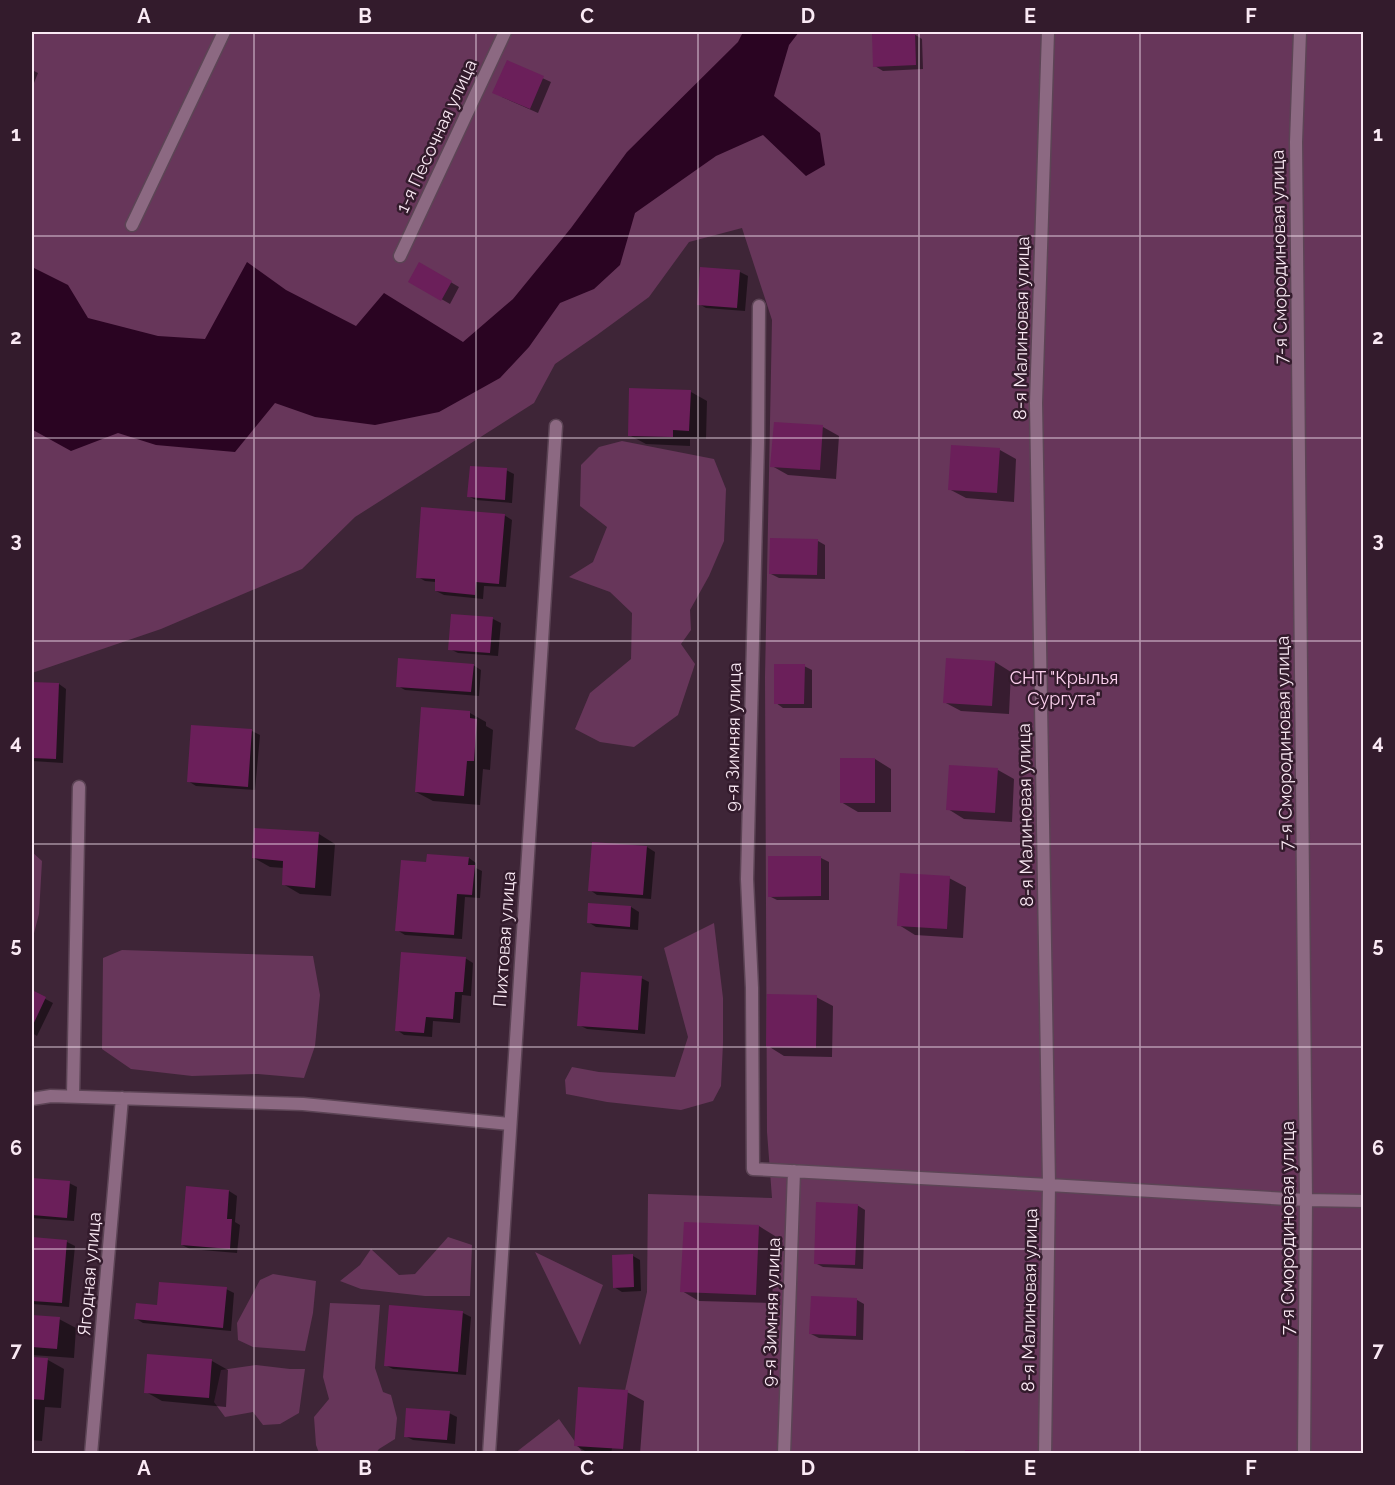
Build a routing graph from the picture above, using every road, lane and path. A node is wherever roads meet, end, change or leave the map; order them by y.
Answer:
1 (224, 32) edge
2 (505, 32) edge
3 (1048, 32) edge
4 (1300, 32) edge
5 (132, 225) dead end
6 (400, 256) dead end
7 (759, 306) dead end
8 (556, 426) dead end
9 (79, 787) dead end
10 (73, 1096) junction
11 (122, 1098) junction
12 (32, 1099) edge
13 (510, 1124) junction
14 (794, 1171) junction
15 (1049, 1185) junction
16 (1306, 1200) junction
17 (1364, 1201) edge
18 (91, 1454) edge
19 (489, 1454) edge
20 (784, 1454) edge
21 (1045, 1454) edge
22 (1304, 1454) edge

1 - 5 street
2 - 6 street, 1-я Песочная улица
3 - 15 street, 8-я Малиновая улица
4 - 16 street, 7-я Смородиновая улица
7 - 14 street, 9-я Зимняя улица
8 - 13 street, Пихтовая улица
9 - 10 street
10 - 11 street
10 - 12 street
11 - 13 street
11 - 18 street, Ягодная улица
13 - 19 street, Пихтовая улица
14 - 15 street
14 - 20 street, 9-я Зимняя улица
15 - 16 street
15 - 21 street, 8-я Малиновая улица
16 - 17 street
16 - 22 street, 7-я Смородиновая улица

